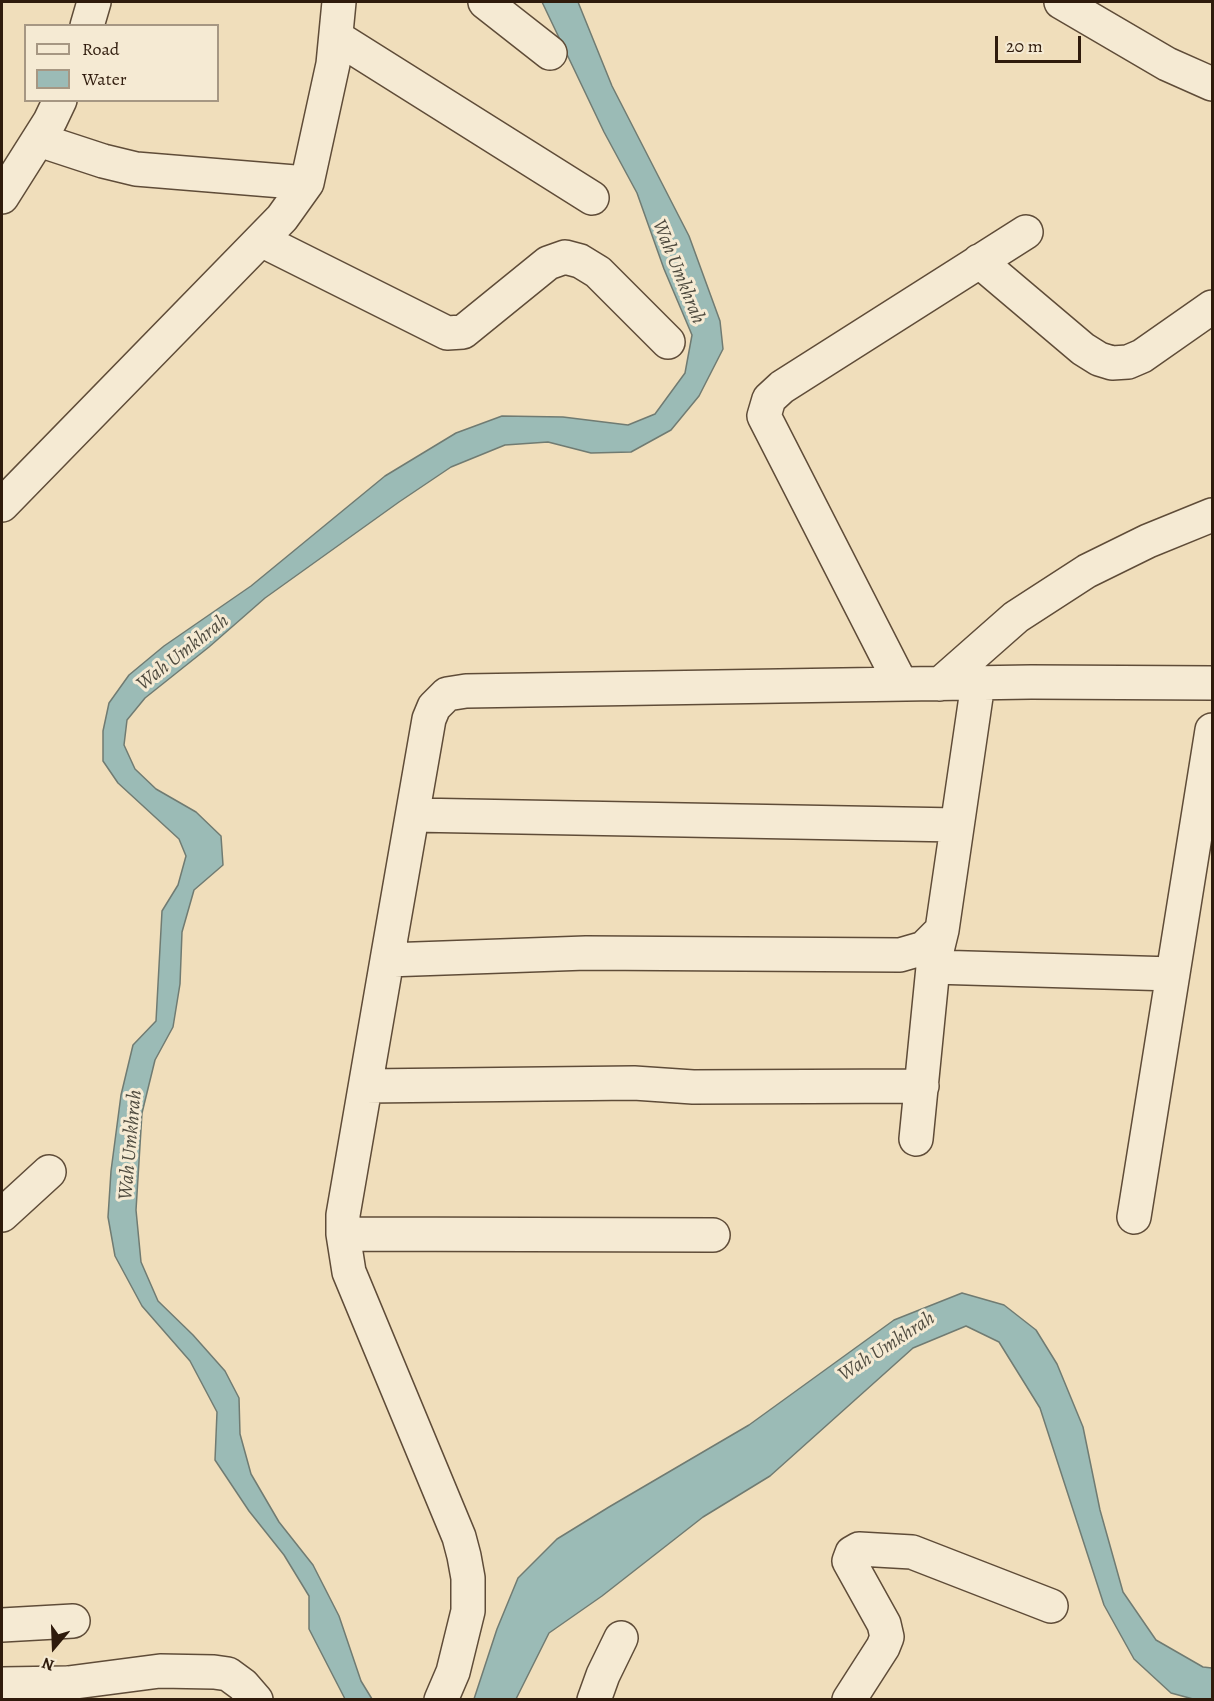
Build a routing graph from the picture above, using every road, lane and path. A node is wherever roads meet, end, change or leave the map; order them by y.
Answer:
1 (94, 2) edge
2 (339, 2) edge
3 (485, 2) edge
4 (1061, 2) edge
5 (88, 24) edge
6 (336, 37) junction
7 (549, 53) dead end
8 (1212, 84) edge
9 (59, 102) edge
10 (39, 140) junction
11 (307, 183) junction
12 (2, 197) edge
13 (592, 198) dead end
14 (1026, 232) dead end
15 (261, 240) junction
16 (980, 261) junction
17 (1212, 306) edge
18 (668, 342) dead end
19 (2, 505) edge
20 (1212, 515) edge
21 (978, 683) junction
22 (1212, 683) edge
23 (901, 684) junction
24 (940, 684) junction
25 (1212, 730) edge
26 (412, 815) junction
27 (957, 825) junction
28 (942, 930) junction
29 (387, 960) junction
30 (933, 967) junction
31 (1173, 974) junction
32 (366, 1086) junction
33 (922, 1086) junction
34 (916, 1139) dead end
35 (49, 1173) dead end
36 (2, 1215) edge
37 (1134, 1217) dead end
38 (343, 1234) junction
39 (713, 1235) dead end
40 (1051, 1606) dead end
41 (73, 1621) dead end
42 (2, 1625) edge
43 (621, 1638) dead end
44 (2, 1684) edge
45 (256, 1700) edge
46 (441, 1700) edge
47 (594, 1700) edge
48 (849, 1700) edge

1 - 5 street
2 - 6 street
3 - 7 street
4 - 8 street
6 - 11 street
6 - 13 street
9 - 10 street
10 - 11 street
10 - 12 street
11 - 15 street
14 - 16 street
15 - 18 street
15 - 19 street
16 - 17 street
16 - 23 street
20 - 24 street
21 - 22 street
21 - 24 street
21 - 27 street
23 - 24 street
23 - 26 street
25 - 31 street
26 - 27 street
26 - 29 street
27 - 28 street
28 - 29 street
28 - 30 street
29 - 32 street
30 - 31 street
30 - 33 street
31 - 37 street
32 - 33 street
32 - 38 street
33 - 34 street
35 - 36 street
38 - 39 street
38 - 46 street
40 - 48 street
41 - 42 street
43 - 47 street
44 - 45 street

